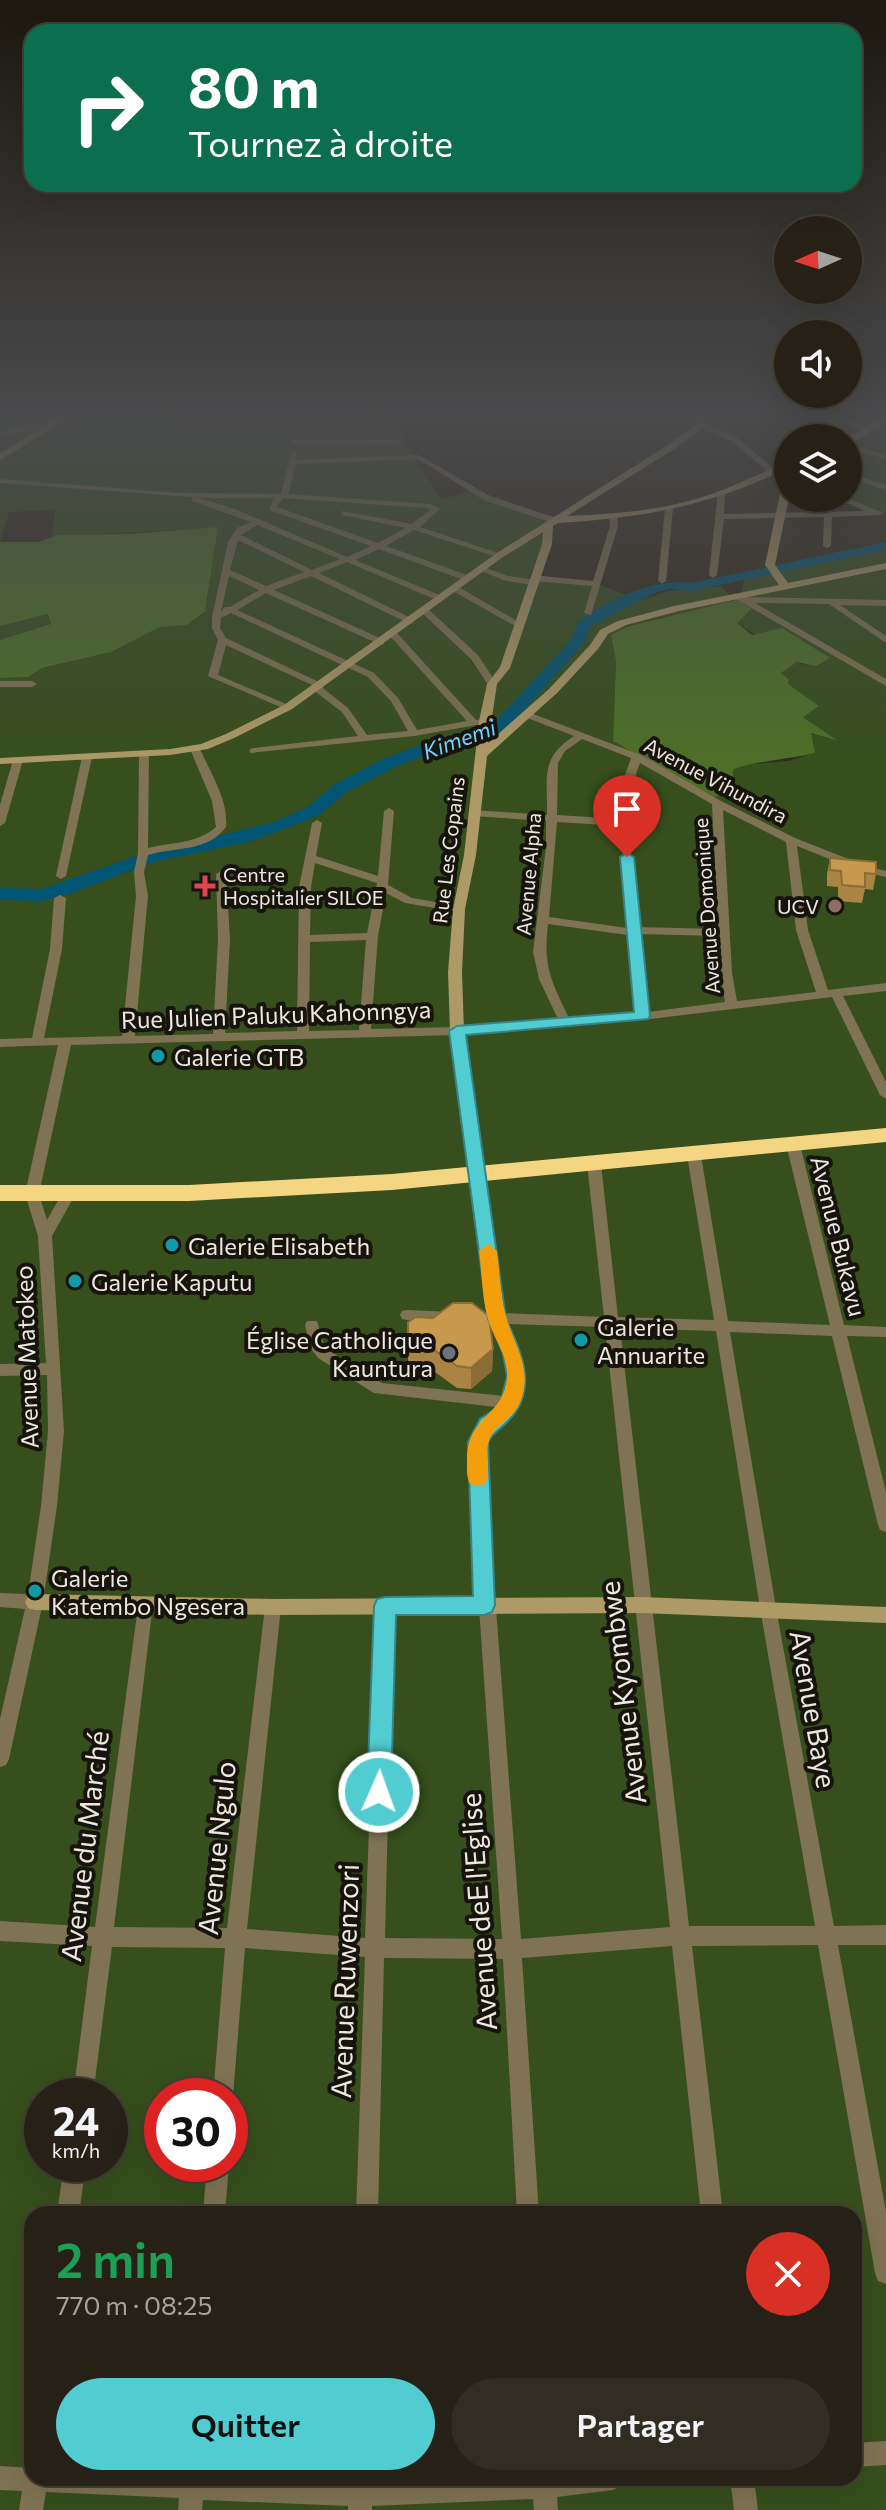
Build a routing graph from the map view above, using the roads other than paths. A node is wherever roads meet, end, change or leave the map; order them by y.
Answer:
1 (242, 531) edge
2 (279, 531) edge
3 (338, 531) edge
4 (405, 531) edge
5 (426, 531) edge
6 (537, 531) edge
7 (549, 531) edge
8 (613, 531) edge
9 (667, 531) edge
10 (719, 531) edge
11 (778, 531) edge
12 (827, 531) edge
13 (235, 535) junction
14 (377, 545) junction
15 (827, 546) dead end
16 (500, 555) junction
17 (344, 558) junction
18 (886, 566) edge
19 (481, 569) junction
20 (226, 571) junction
21 (310, 572) junction
22 (713, 575) dead end
23 (467, 578) junction
24 (532, 580) junction
25 (662, 581) dead end
26 (598, 584) junction
27 (454, 588) junction
28 (787, 588) junction
29 (267, 589) junction
30 (439, 598) junction
31 (741, 598) junction
32 (832, 603) junction
33 (886, 603) edge
34 (232, 610) junction
35 (424, 610) junction
36 (217, 612) junction
37 (588, 613) dead end
38 (410, 621) junction
39 (518, 624) junction
40 (393, 634) junction
41 (223, 640) junction
42 (886, 640) edge
43 (381, 642) junction
44 (350, 664) junction
45 (886, 683) edge
46 (0, 684) edge
47 (32, 684) dead end
48 (492, 684) junction
49 (318, 685) junction
50 (288, 707) junction
51 (528, 715) junction
52 (481, 724) junction
53 (414, 733) junction
54 (580, 736) junction
55 (365, 739) junction
56 (483, 748) junction
57 (195, 749) junction
58 (254, 751) dead end
59 (144, 754) junction
60 (87, 757) junction
61 (637, 757) junction
62 (18, 760) junction
63 (0, 761) edge
64 (717, 803) junction
65 (389, 811) dead end
66 (473, 813) junction
67 (552, 819) junction
68 (0, 823) edge
69 (317, 823) dead end
70 (627, 823) junction
71 (791, 840) junction
72 (143, 853) junction
73 (311, 858) junction
74 (221, 874) dead end
75 (886, 874) edge
76 (61, 876) dead end
77 (383, 884) junction
78 (60, 898) dead end
79 (459, 909) junction
80 (542, 920) junction
81 (633, 931) junction
82 (724, 933) junction
83 (372, 936) junction
84 (306, 939) junction
85 (886, 987) edge
86 (829, 994) junction
87 (732, 1006) junction
88 (642, 1016) junction
89 (565, 1022) junction
90 (457, 1031) junction
91 (365, 1034) junction
92 (303, 1036) junction
93 (219, 1037) junction
94 (128, 1040) junction
95 (65, 1042) junction
96 (0, 1043) edge
97 (37, 1043) junction
98 (886, 1095) edge
99 (886, 1135) edge
100 (793, 1144) junction
101 (694, 1155) junction
102 (594, 1164) junction
103 (478, 1175) junction
104 (0, 1193) edge
105 (69, 1193) junction
106 (32, 1194) junction
107 (45, 1236) junction
108 (407, 1315) dead end
109 (482, 1318) junction
110 (612, 1324) junction
111 (312, 1325) dead end
112 (723, 1326) junction
113 (841, 1331) junction
114 (886, 1332) edge
115 (54, 1369) junction
116 (0, 1370) edge
117 (510, 1403) junction
118 (886, 1525) edge
119 (0, 1600) edge
120 (35, 1602) junction
121 (145, 1604) junction
122 (484, 1605) junction
123 (642, 1605) junction
124 (385, 1606) junction
125 (273, 1607) junction
126 (768, 1608) junction
127 (886, 1615) edge
128 (0, 1759) edge
129 (0, 1931) edge
130 (826, 1935) junction
131 (886, 1935) edge
132 (682, 1936) junction
133 (103, 1937) junction
134 (236, 1938) junction
135 (375, 1948) junction
136 (512, 1949) junction
137 (85, 2078) edge
138 (224, 2078) edge
139 (72, 2182) edge
140 (217, 2182) edge
141 (69, 2206) edge
142 (215, 2206) edge
143 (367, 2206) edge
144 (528, 2206) edge
145 (711, 2206) edge
146 (886, 2273) edge
147 (886, 2453) edge
148 (862, 2454) edge
149 (0, 2478) edge
150 (24, 2479) edge
151 (35, 2486) edge
152 (114, 2486) edge
153 (574, 2486) edge
154 (743, 2486) edge
155 (192, 2492) edge
156 (545, 2492) edge
157 (361, 2494) edge
158 (31, 2510) edge
159 (746, 2510) edge

1 - 13 street
2 - 17 street
3 - 14 street
4 - 14 street
5 - 16 street
6 - 16 street
7 - 24 street
8 - 26 street
9 - 25 street
10 - 22 street
11 - 28 street
12 - 15 street
13 - 20 street
13 - 21 street
14 - 17 street
14 - 23 street
16 - 19 street
17 - 21 street
17 - 30 street
18 - 28 street, Rue Les Copains
19 - 23 street
19 - 24 street
20 - 29 street
20 - 36 street
21 - 29 street
21 - 38 street
23 - 27 street
24 - 26 street
24 - 39 street
26 - 37 street
27 - 30 street
27 - 39 street
28 - 31 street, Rue Les Copains
29 - 34 street
29 - 43 street
30 - 35 street
31 - 32 street
31 - 45 street
31 - 51 street, Rue Les Copains
32 - 33 street
32 - 42 street
34 - 36 street
34 - 44 street
35 - 38 street
35 - 48 street
36 - 41 street
38 - 40 street
39 - 48 street
40 - 43 street
40 - 52 street
41 - 49 street
41 - 50 street
43 - 44 street
44 - 49 street
44 - 53 street
46 - 47 street
48 - 52 street
49 - 50 street
49 - 55 street
50 - 57 street
51 - 54 street, Avenue Vihundira
51 - 56 street, Rue Les Copains
52 - 53 street
52 - 56 street
53 - 55 street
54 - 61 street, Avenue Vihundira
54 - 67 street, Avenue Alpha
55 - 58 street
56 - 66 street, Rue Les Copains
57 - 59 street
57 - 72 street
59 - 60 street
59 - 72 street
60 - 62 street
60 - 76 street
61 - 64 street, Avenue Vihundira
61 - 70 street
62 - 63 street
62 - 68 street
64 - 71 street, Avenue Vihundira
64 - 82 street, Avenue Domonique
65 - 77 street
66 - 67 street
66 - 79 street, Rue Les Copains
67 - 70 street
67 - 80 street, Avenue Alpha
69 - 73 street
70 - 81 street
71 - 75 street, Avenue Vihundira
71 - 86 street
72 - 94 street
73 - 77 street
73 - 84 street
74 - 93 street
77 - 79 street
77 - 83 street
78 - 97 street
79 - 90 street, Rue Les Copains
80 - 81 street
80 - 89 street, Avenue Alpha
81 - 82 street
81 - 88 street
82 - 87 street, Avenue Domonique
83 - 84 street
83 - 91 street
84 - 92 street
85 - 86 street, Rue Julien Paluku Kahonngya
86 - 87 street, Rue Julien Paluku Kahonngya
86 - 98 street
87 - 88 street, Rue Julien Paluku Kahonngya
88 - 89 street, Rue Julien Paluku Kahonngya
89 - 90 street, Rue Julien Paluku Kahonngya
90 - 91 street, Rue Julien Paluku Kahonngya
90 - 103 street, Rue Les Copains
91 - 92 street, Rue Julien Paluku Kahonngya
92 - 93 street, Rue Julien Paluku Kahonngya
93 - 94 street, Rue Julien Paluku Kahonngya
94 - 95 street, Rue Julien Paluku Kahonngya
95 - 97 street, Rue Julien Paluku Kahonngya
95 - 106 street
96 - 97 street, Rue Julien Paluku Kahonngya
99 - 100 highway
100 - 101 highway
100 - 113 street, Avenue Bukavu
101 - 102 highway
101 - 112 street, Avenue Baye
102 - 103 highway
102 - 110 street, Avenue Kyombwe
103 - 105 highway
103 - 109 street
104 - 106 highway
105 - 106 highway
105 - 107 street
106 - 107 street, Avenue Matokeo
107 - 115 street, Avenue Matokeo
108 - 109 street
109 - 110 street
109 - 117 street
110 - 112 street
110 - 123 street, Avenue Kyombwe
111 - 117 street
112 - 113 street
112 - 126 street, Avenue Baye
113 - 114 street
113 - 118 street, Avenue Bukavu
115 - 116 street
115 - 120 street, Avenue Matokeo
117 - 122 street, Avenue deE l'Eglise
119 - 120 street
120 - 121 street
120 - 128 street, Avenue Matokeo
121 - 125 street
121 - 133 street, Avenue du Marché
122 - 123 street
122 - 124 street
122 - 136 street, Avenue deE l'Eglise
123 - 126 street
123 - 132 street, Avenue Kyombwe
124 - 125 street
124 - 135 street, Avenue Ruwenzori
125 - 134 street, Avenue Ngulo
126 - 127 street
126 - 130 street, Avenue Baye
129 - 133 street
130 - 131 street
130 - 132 street
130 - 146 street, Avenue Baye
132 - 136 street
132 - 145 street, Avenue Kyombwe
133 - 134 street
133 - 137 street, Avenue du Marché
134 - 135 street
134 - 138 street, Avenue Ngulo
135 - 136 street
135 - 143 street, Avenue Ruwenzori
136 - 144 street, Avenue deE l'Eglise
139 - 141 street
140 - 142 street
147 - 148 street
149 - 150 street
151 - 158 street
152 - 155 street
153 - 156 street
154 - 159 street
155 - 157 street
156 - 157 street

